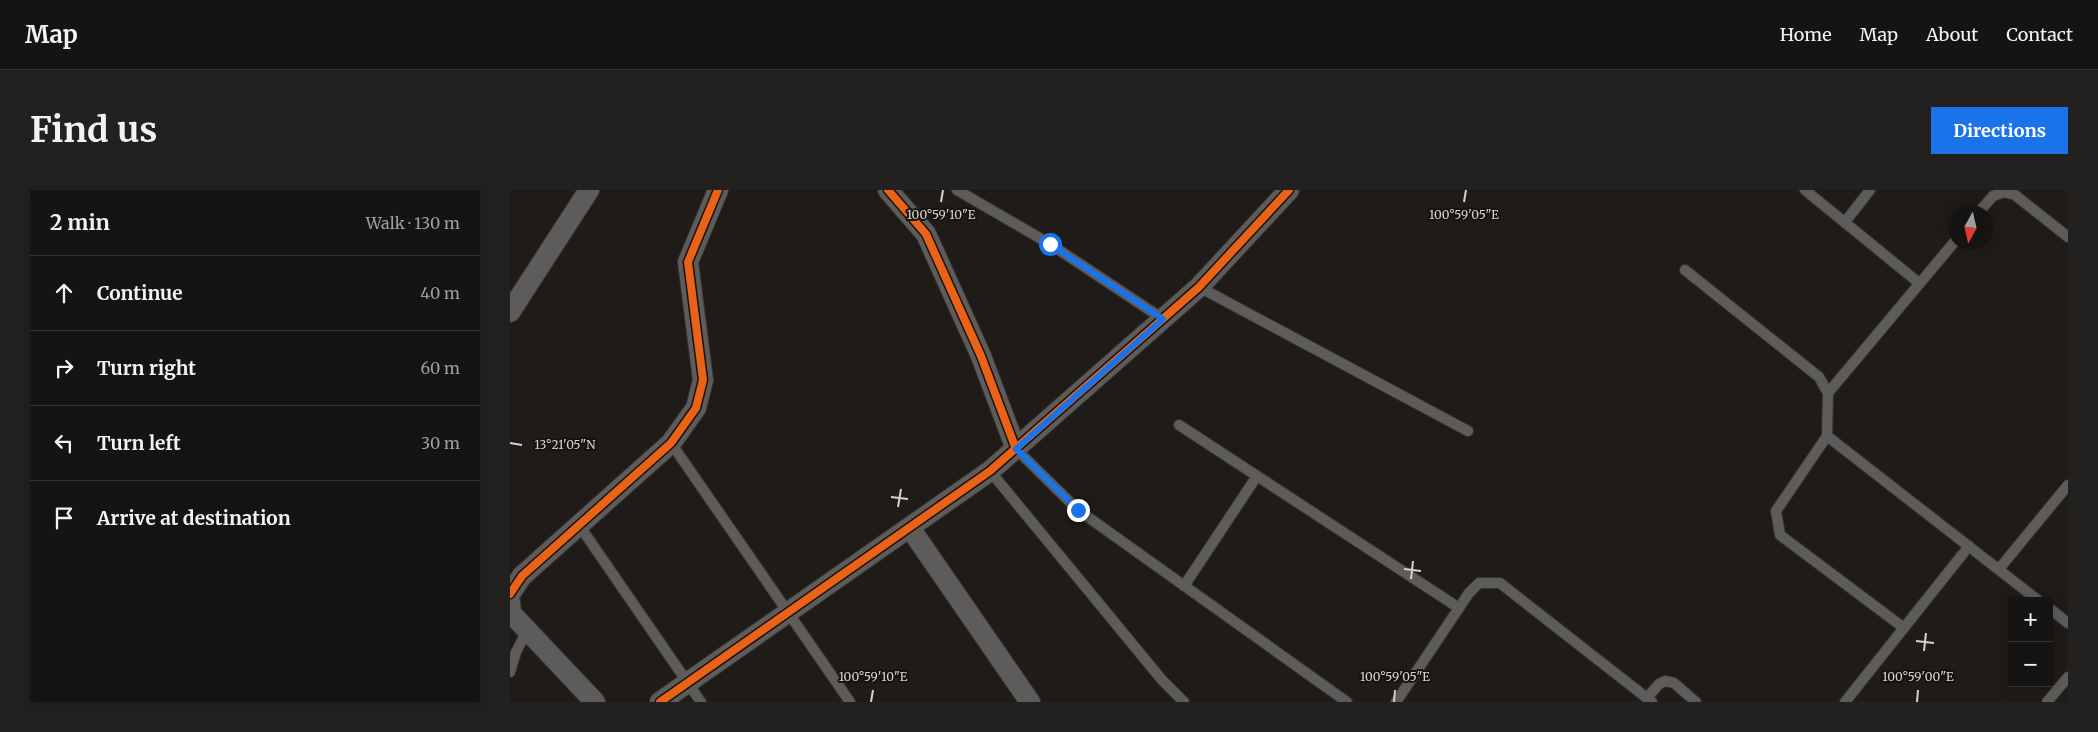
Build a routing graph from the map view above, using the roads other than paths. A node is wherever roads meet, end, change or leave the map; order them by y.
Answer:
1 (589, 190) edge
2 (718, 190) edge
3 (888, 190) edge
4 (958, 190) edge
5 (1288, 190) edge
6 (1806, 190) edge
7 (1870, 190) edge
8 (1985, 205) edge
9 (1845, 222) junction
10 (2068, 238) edge
11 (1948, 249) edge
12 (1685, 270) dead end
13 (1919, 283) junction
14 (1199, 287) junction
15 (510, 312) edge
16 (1163, 319) junction
17 (1828, 393) junction
18 (1179, 425) dead end
19 (1468, 431) dead end
20 (1827, 436) junction
21 (671, 443) junction
22 (1016, 449) junction
23 (990, 472) junction
24 (1256, 476) junction
25 (2068, 485) edge
26 (580, 525) junction
27 (910, 528) junction
28 (1969, 546) junction
29 (1999, 569) junction
30 (1184, 586) junction
31 (510, 594) edge
32 (2035, 597) edge
33 (510, 602) edge
34 (1458, 608) junction
35 (2053, 611) edge
36 (789, 614) junction
37 (2068, 623) edge
38 (1904, 628) junction
39 (527, 631) junction
40 (510, 672) edge
41 (2068, 677) edge
42 (688, 682) junction
43 (1649, 700) edge
44 (595, 702) edge
45 (660, 702) edge
46 (701, 702) edge
47 (850, 702) edge
48 (1030, 702) edge
49 (1184, 702) edge
50 (1347, 702) edge
51 (1396, 702) edge
52 (1696, 702) edge
53 (1846, 702) edge
54 (2047, 702) edge

1 - 15 street
2 - 21 street
3 - 22 street
4 - 16 lane
5 - 14 street
6 - 9 lane
7 - 9 lane
8 - 10 lane
9 - 13 lane
11 - 13 lane
12 - 17 lane
13 - 17 lane
14 - 16 street
14 - 19 lane
16 - 22 street
17 - 20 lane
18 - 24 lane
20 - 28 lane
20 - 38 lane
21 - 26 street
21 - 36 lane
22 - 23 street
22 - 30 lane
23 - 27 street
23 - 49 lane
24 - 30 lane
24 - 34 lane
25 - 29 lane
26 - 31 street
26 - 42 lane
27 - 36 street
27 - 48 street
28 - 29 lane
28 - 38 lane
29 - 32 lane
30 - 50 lane
33 - 39 street
34 - 43 lane
34 - 51 lane
35 - 37 lane
36 - 42 street
36 - 47 lane
38 - 53 lane
39 - 40 lane
39 - 44 street
41 - 54 lane
42 - 45 street
42 - 46 lane
43 - 52 lane

